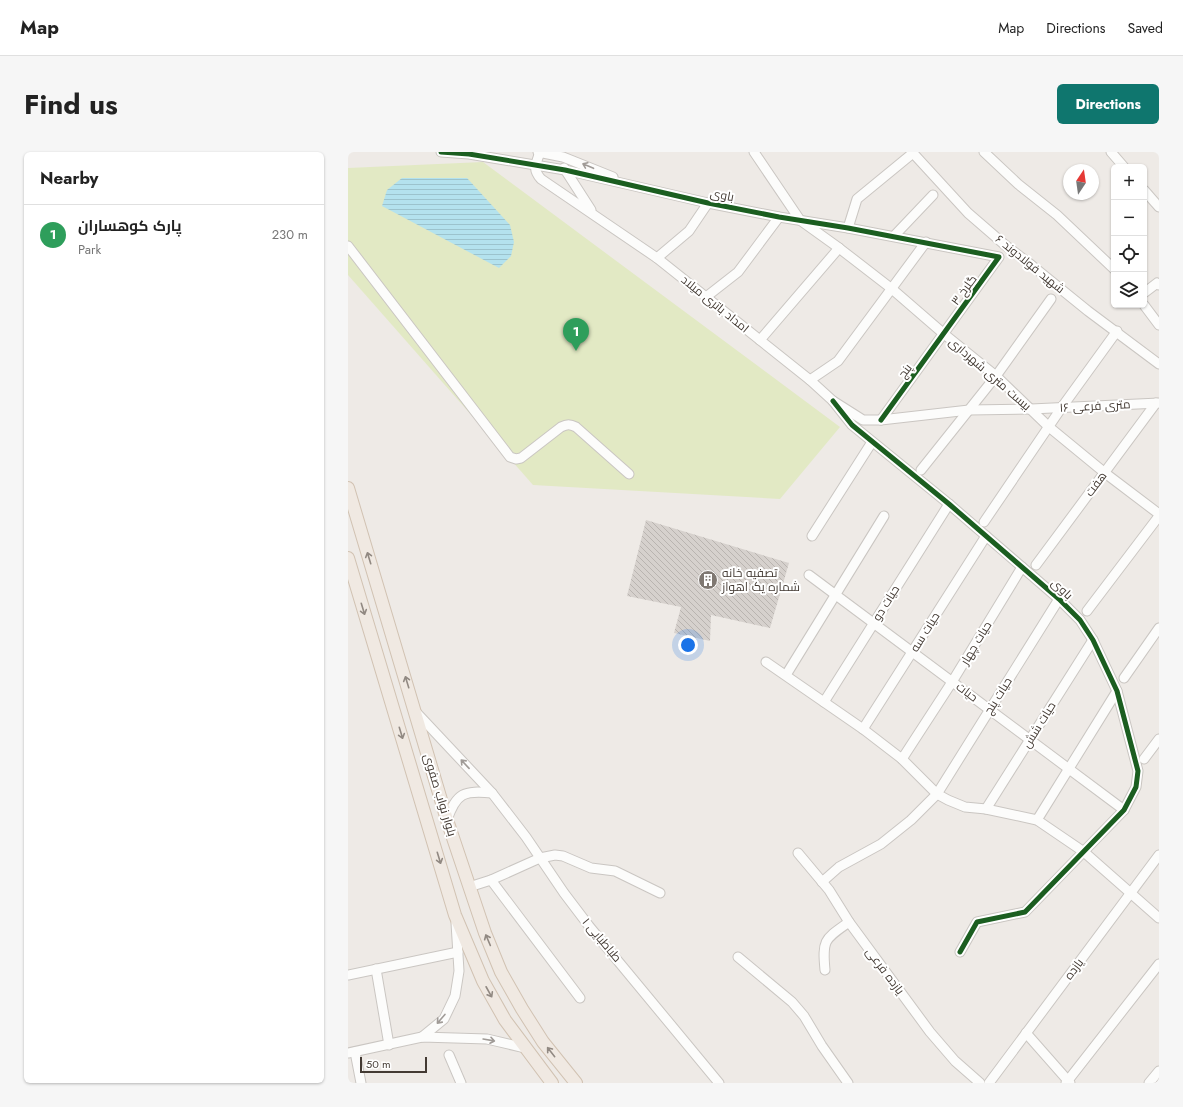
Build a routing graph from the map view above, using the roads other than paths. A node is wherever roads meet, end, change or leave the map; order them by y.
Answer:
1 (442, 152) edge
2 (539, 152) edge
3 (754, 152) edge
4 (984, 152) edge
5 (1111, 152) edge
6 (913, 153) edge
7 (558, 156) junction
8 (1121, 164) edge
9 (535, 166) junction
10 (565, 170) junction
11 (636, 188) junction
12 (1147, 193) edge
13 (933, 195) dead end
14 (708, 203) junction
15 (1159, 207) edge
16 (592, 213) junction
17 (779, 217) junction
18 (800, 220) junction
19 (848, 228) junction
20 (894, 236) junction
21 (926, 242) junction
22 (348, 246) edge
23 (839, 248) junction
24 (657, 258) junction
25 (1000, 258) joint
26 (1111, 265) edge
27 (1159, 285) edge
28 (892, 290) junction
29 (1147, 291) edge
30 (706, 297) junction
31 (1051, 298) dead end
32 (1146, 308) edge
33 (1159, 325) edge
34 (1117, 331) junction
35 (944, 334) junction
36 (760, 340) junction
37 (1159, 364) edge
38 (996, 376) junction
39 (810, 380) junction
40 (833, 401) junction
41 (1157, 403) edge
42 (1062, 407) junction
43 (1031, 409) junction
44 (969, 410) junction
45 (881, 420) junction
46 (1049, 427) junction
47 (872, 442) junction
48 (921, 470) dead end
49 (1105, 473) junction
50 (629, 474) dead end
51 (348, 488) edge
52 (949, 504) junction
53 (1159, 515) edge
54 (884, 516) dead end
55 (984, 522) dead end
56 (812, 536) dead end
57 (986, 536) junction
58 (348, 558) edge
59 (1036, 564) dead end
60 (1022, 567) junction
61 (809, 575) dead end
62 (836, 594) junction
63 (1059, 599) junction
64 (1087, 611) dead end
65 (874, 623) junction
66 (1159, 628) edge
67 (1093, 640) junction
68 (912, 652) junction
69 (766, 662) dead end
70 (786, 676) junction
71 (1124, 678) dead end
72 (952, 682) junction
73 (1118, 691) junction
74 (824, 702) junction
75 (990, 710) junction
76 (415, 711) junction
77 (863, 729) junction
78 (1159, 739) edge
79 (1030, 740) junction
80 (902, 759) junction
81 (1144, 759) dead end
82 (1069, 769) junction
83 (492, 793) junction
84 (937, 794) junction
85 (986, 809) junction
86 (1124, 810) junction
87 (447, 820) junction
88 (1037, 820) junction
89 (1084, 852) junction
90 (798, 853) dead end
91 (1159, 855) edge
92 (540, 858) junction
93 (491, 880) junction
94 (822, 882) junction
95 (469, 887) junction
96 (660, 893) dead end
97 (1131, 894) junction
98 (455, 915) junction
99 (1159, 918) edge
100 (848, 922) junction
101 (458, 952) junction
102 (960, 952) dead end
103 (738, 957) dead end
104 (1159, 964) edge
105 (376, 969) junction
106 (825, 970) dead end
107 (348, 975) edge
108 (580, 998) dead end
109 (1026, 1033) junction
110 (422, 1037) junction
111 (389, 1045) junction
112 (525, 1048) junction
113 (352, 1052) edge
114 (449, 1055) dead end
115 (1159, 1071) edge
116 (1068, 1082) edge
117 (361, 1083) edge
118 (461, 1083) edge
119 (552, 1083) edge
120 (576, 1083) edge
121 (718, 1083) edge
122 (848, 1083) edge
123 (980, 1083) edge
124 (989, 1083) edge
125 (1149, 1083) edge

1 - 9 street, باوی
2 - 7 street, باوی
2 - 9 street
3 - 18 street
4 - 26 street
5 - 8 street
6 - 19 street
6 - 34 street, شهید فولادوند ۶
7 - 10 street, امداد باتری میلاد
11 -> 7 street, باوی
9 - 10 street, باوی
9 - 16 street, امداد باتری میلاد
10 - 11 street, باوی
10 - 16 street, امداد باتری میلاد
11 - 14 street, باوی
12 - 15 street
13 - 20 street
14 - 17 street, باوی
14 - 24 street
16 - 24 street, امداد باتری میلاد
17 - 18 street, باوی
17 - 30 street
18 - 19 street, باوی
18 - 23 street, بیست متری شهرداری
19 - 20 street, باوی
20 - 21 street, باوی
21 - 25 street, باوی
21 - 28 street
22 - 50 street
23 - 28 street, بیست متری شهرداری
23 - 36 street
24 - 30 street, امداد باتری میلاد
25 - 35 street, گلرخ ۳
27 - 29 street
28 - 35 street, بیست متری شهرداری
28 - 39 street
30 - 36 street, امداد باتری میلاد
31 - 38 street
32 - 33 street
34 - 37 street, شهید فولادوند ۶
34 - 42 street
35 - 38 street, بیست متری شهرداری
35 - 45 street, پنج
36 - 39 street, امداد باتری میلاد
38 - 43 street, بیست متری شهرداری
38 - 44 street
39 - 40 street, امداد باتری میلاد
40 - 45 street, ۱۶ متری فرعی
40 - 47 street, باوی
41 - 42 street, ۱۶ متری فرعی
41 - 49 street, هفت
42 - 43 street, ۱۶ متری فرعی
42 - 46 street
43 - 44 street, ۱۶ متری فرعی
43 - 46 street, بیست متری شهرداری
44 - 45 street, ۱۶ متری فرعی
44 - 48 street
46 - 49 street, بیست متری شهرداری
46 - 55 street
47 - 52 street, باوی
47 - 56 street
49 - 53 street, بیست متری شهرداری
49 - 59 street, هفت
76 -> 51 main road, بلوار نواب صفوی
52 - 57 street, باوی
52 - 65 street, حیات دو
53 - 64 street
54 - 62 street
57 - 60 street, باوی
57 - 68 street, حیات سه
58 -> 98 main road, بلوار نواب صفوی
60 - 63 street, باوی
60 - 72 street, حیات چهار
61 - 62 street, حیات
62 - 65 street, حیات
62 - 70 street
63 - 67 street, باوی
63 - 75 street, حیات پنج
65 - 68 street, حیات
65 - 74 street, حیات دو
66 - 71 street
67 - 73 street, باوی
67 - 79 street, حیات شش
68 - 72 street, حیات
68 - 77 street, حیات سه
69 - 70 street
70 - 74 street
72 - 75 street, حیات
72 - 80 street, حیات چهار
73 - 82 street
73 - 86 street, باوی
74 - 77 street
75 - 79 street, حیات
75 - 84 street, حیات پنج
83 -> 76 street, طباطبایی ۱
76 - 87 main road, بلوار نواب صفوی
77 - 80 street
78 - 81 street
79 - 82 street, حیات
79 - 85 street, حیات شش
80 - 84 street
82 - 86 street, حیات
82 - 88 street
83 - 87 street
83 - 92 street, طباطبایی ۱
84 - 85 street
84 - 94 street, حیات پنج
85 - 88 street
86 - 89 street, باوی
87 - 95 main road, بلوار نواب صفوی
88 - 89 street
89 - 97 street
89 - 102 street, باوی
90 - 94 street, یازده فرعی
91 - 97 street, یازده
92 - 93 street
92 - 96 street
92 - 121 street, طباطبایی ۱
93 - 95 street
93 - 108 street
94 - 100 street, یازده فرعی
120 -> 95 main road, بلوار نواب صفوی
97 - 99 street
97 - 109 street, یازده
98 - 101 street
98 -> 112 main road, بلوار نواب صفوی
100 - 106 street
100 - 123 street, یازده فرعی
101 - 105 street
101 -> 110 street
103 - 122 street
104 - 116 street
105 - 107 street
105 - 111 street
109 - 116 street
109 - 124 street, یازده
110 - 111 street
110 -> 112 street
111 - 113 street
112 - 119 main road, بلوار نواب صفوی
113 - 117 street
114 - 118 street
115 - 125 street

